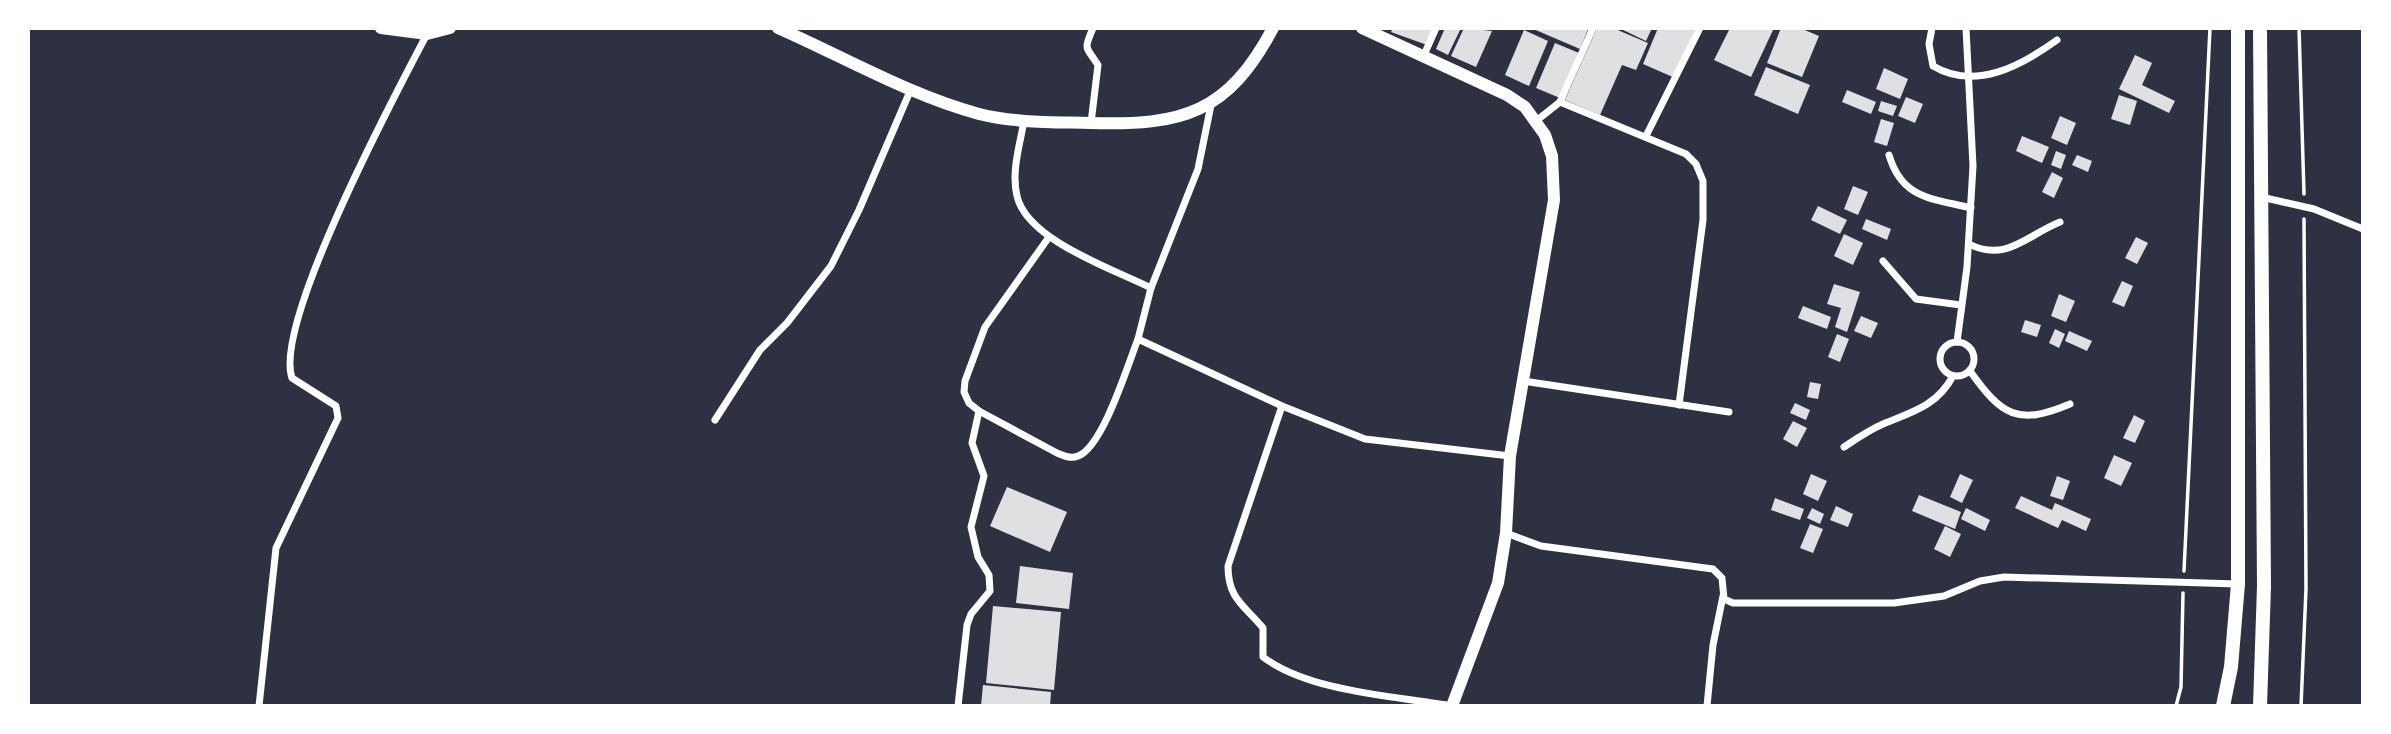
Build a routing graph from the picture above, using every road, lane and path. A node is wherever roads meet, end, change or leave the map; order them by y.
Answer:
1 (382, 28) edge
2 (450, 28) edge
3 (778, 28) edge
4 (1093, 28) edge
5 (1273, 28) edge
6 (1362, 28) edge
7 (1436, 28) edge
8 (1593, 28) edge
9 (1700, 28) edge
10 (1932, 28) edge
11 (1966, 28) edge
12 (2210, 28) edge
13 (2238, 28) edge
14 (2260, 28) edge
15 (2298, 28) edge
16 (427, 34) junction
17 (2057, 40) dead end
18 (1424, 55) junction
19 (1971, 79) junction
20 (911, 88) junction
21 (1560, 103) junction
22 (1211, 105) junction
23 (1024, 121) junction
24 (1536, 121) junction
25 (1091, 123) junction
26 (1646, 136) junction
27 (1889, 155) dead end
28 (2261, 197) junction
29 (2304, 207) junction
30 (1971, 208) junction
31 (2060, 222) dead end
32 (2363, 229) edge
33 (1049, 236) junction
34 (1969, 244) junction
35 (1883, 261) dead end
36 (1151, 288) junction
37 (1961, 305) junction
38 (1138, 339) junction
39 (1957, 342) junction
40 (1970, 371) junction
41 (1953, 376) junction
42 (1523, 381) junction
43 (2070, 404) dead end
44 (1679, 405) junction
45 (1283, 406) junction
46 (979, 411) junction
47 (1729, 412) dead end
48 (715, 420) dead end
49 (1844, 447) dead end
50 (1510, 456) junction
51 (1506, 533) junction
52 (2183, 582) junction
53 (2238, 584) junction
54 (1723, 594) junction
55 (259, 706) edge
56 (958, 706) edge
57 (1452, 706) edge
58 (1707, 706) edge
59 (2176, 706) edge
60 (2223, 706) edge
61 (2260, 706) edge
62 (2301, 706) edge

1 - 16 street
2 - 16 street
3 - 20 street
4 - 25 street
5 - 22 street
6 - 18 street
7 - 18 street
8 - 21 street
9 - 26 street
10 - 19 street
11 - 19 street
12 - 52 path
13 - 53 main road
14 - 28 main road
15 - 29 path
16 - 55 street
17 - 19 street
18 - 24 street
19 - 30 street
20 - 23 street
20 - 48 street
21 - 24 street
21 - 26 street
22 - 25 street
22 - 36 street
23 - 25 street
23 - 33 street
24 - 42 street
26 - 44 street
27 - 30 street
28 - 29 street
28 - 61 main road
29 - 32 street
29 - 62 path
30 - 34 street
31 - 34 street
33 - 36 street
33 - 46 street
34 - 37 street
35 - 37 street
36 - 38 street
37 - 39 street
38 - 45 street
38 - 46 street
39 - 40 street
39 - 41 street
40 - 41 street
40 - 43 street
41 - 49 street
42 - 44 street
42 - 50 street
44 - 47 street
45 - 50 street
45 - 57 street
46 - 56 street
50 - 51 street
51 - 54 street
51 - 57 street
52 - 53 street
52 - 54 street
52 - 59 path
53 - 60 main road
54 - 58 street

